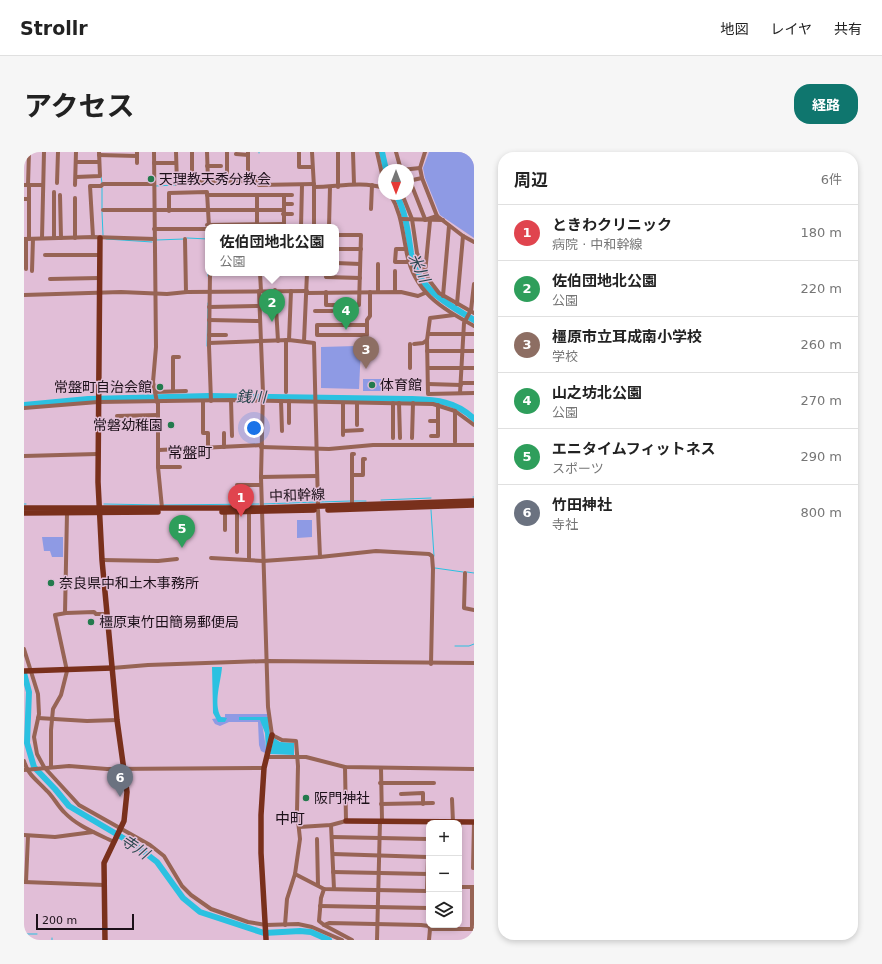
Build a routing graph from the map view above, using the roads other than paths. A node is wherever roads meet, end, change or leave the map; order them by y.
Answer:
1 (29, 152) edge
2 (44, 152) edge
3 (58, 152) edge
4 (76, 152) edge
5 (154, 152) edge
6 (176, 152) edge
7 (192, 152) edge
8 (207, 152) edge
9 (227, 152) edge
10 (299, 152) edge
11 (312, 152) edge
12 (338, 152) edge
13 (353, 152) edge
14 (377, 152) edge
15 (396, 152) edge
16 (425, 152) edge
17 (99, 154) edge
18 (137, 154) edge
19 (236, 154) dead end
20 (248, 154) edge
21 (76, 162) junction
22 (100, 162) junction
23 (137, 163) dead end
24 (154, 163) junction
25 (176, 163) junction
26 (380, 164) edge
27 (208, 166) junction
28 (221, 166) dead end
29 (312, 167) junction
30 (420, 168) junction
31 (76, 177) junction
32 (422, 178) junction
33 (414, 180) edge
34 (208, 181) junction
35 (227, 181) junction
36 (248, 181) junction
37 (57, 183) dead end
38 (154, 184) junction
39 (177, 184) dead end
40 (354, 184) junction
41 (27, 185) edge
42 (42, 185) junction
43 (75, 185) dead end
44 (259, 185) junction
45 (302, 185) junction
46 (372, 185) junction
47 (314, 186) junction
48 (378, 186) edge
49 (330, 187) junction
50 (338, 187) junction
51 (54, 192) dead end
52 (414, 192) edge
53 (284, 194) junction
54 (292, 194) dead end
55 (60, 195) dead end
56 (207, 195) junction
57 (257, 195) junction
58 (74, 198) dead end
59 (26, 199) edge
60 (393, 200) edge
61 (404, 200) edge
62 (284, 204) junction
63 (292, 204) dead end
64 (371, 209) dead end
65 (103, 210) dead end
66 (169, 210) junction
67 (207, 210) junction
68 (257, 210) junction
69 (154, 211) junction
70 (283, 212) junction
71 (292, 214) dead end
72 (437, 216) junction
73 (402, 219) junction
74 (411, 219) junction
75 (427, 220) junction
76 (442, 220) junction
77 (208, 224) edge
78 (258, 224) edge
79 (284, 224) edge
80 (302, 224) edge
81 (314, 224) edge
82 (329, 224) edge
83 (449, 226) junction
84 (205, 227) edge
85 (154, 229) junction
86 (339, 235) edge
87 (462, 236) junction
88 (92, 237) junction
89 (42, 238) junction
90 (54, 238) junction
91 (61, 238) junction
92 (75, 238) junction
93 (100, 238) junction
94 (28, 239) edge
95 (155, 239) junction
96 (185, 239) dead end
97 (474, 242) edge
98 (339, 249) edge
99 (406, 249) junction
100 (361, 250) junction
101 (45, 255) dead end
102 (100, 255) junction
103 (408, 262) junction
104 (339, 263) edge
105 (360, 264) junction
106 (378, 264) dead end
107 (26, 269) dead end
108 (32, 271) dead end
109 (395, 271) dead end
110 (425, 274) junction
111 (210, 276) edge
112 (260, 276) edge
113 (307, 276) edge
114 (326, 276) edge
115 (99, 278) junction
116 (360, 278) junction
117 (50, 279) dead end
118 (474, 284) edge
119 (260, 290) junction
120 (276, 290) junction
121 (291, 291) junction
122 (186, 292) junction
123 (211, 292) junction
124 (307, 292) junction
125 (326, 292) junction
126 (360, 292) junction
127 (370, 292) junction
128 (378, 292) junction
129 (395, 292) junction
130 (100, 293) junction
131 (425, 293) junction
132 (155, 294) junction
133 (24, 295) edge
134 (443, 296) junction
135 (457, 304) junction
136 (258, 306) junction
137 (209, 307) junction
138 (315, 311) dead end
139 (332, 311) dead end
140 (471, 313) edge
141 (454, 315) junction
142 (209, 320) junction
143 (260, 321) junction
144 (465, 321) junction
145 (367, 325) junction
146 (474, 326) edge
147 (428, 334) junction
148 (464, 334) junction
149 (474, 334) edge
150 (209, 335) junction
151 (226, 335) dead end
152 (288, 340) junction
153 (427, 340) junction
154 (278, 341) junction
155 (304, 341) junction
156 (262, 342) junction
157 (209, 343) junction
158 (427, 351) junction
159 (462, 351) junction
160 (474, 351) edge
161 (179, 357) dead end
162 (410, 368) dead end
163 (428, 368) junction
164 (461, 368) junction
165 (474, 368) edge
166 (474, 383) edge
167 (428, 384) junction
168 (461, 384) junction
169 (173, 391) junction
170 (186, 391) dead end
171 (286, 392) dead end
172 (460, 393) junction
173 (474, 393) edge
174 (157, 398) junction
175 (98, 400) junction
176 (211, 400) junction
177 (231, 400) junction
178 (263, 400) junction
179 (203, 401) junction
180 (282, 401) junction
181 (315, 401) junction
182 (289, 402) junction
183 (343, 402) junction
184 (357, 403) junction
185 (393, 403) junction
186 (399, 403) junction
187 (413, 404) junction
188 (438, 405) junction
189 (24, 408) edge
190 (455, 411) junction
191 (158, 415) junction
192 (117, 416) dead end
193 (430, 421) dead end
194 (438, 421) junction
195 (289, 423) dead end
196 (357, 425) dead end
197 (474, 425) edge
198 (362, 430) dead end
199 (282, 431) dead end
200 (224, 433) dead end
201 (232, 436) dead end
202 (431, 436) dead end
203 (393, 438) dead end
204 (400, 438) dead end
205 (412, 438) dead end
206 (455, 442) dead end
207 (474, 445) edge
208 (262, 446) junction
209 (224, 447) junction
210 (208, 448) junction
211 (316, 448) junction
212 (159, 450) junction
213 (97, 454) junction
214 (354, 454) dead end
215 (24, 456) edge
216 (365, 459) dead end
217 (158, 467) junction
218 (180, 467) dead end
219 (352, 475) junction
220 (316, 476) junction
221 (260, 477) junction
222 (237, 485) dead end
223 (261, 485) junction
224 (474, 501) edge
225 (352, 502) junction
226 (318, 505) junction
227 (474, 505) edge
228 (162, 506) junction
229 (262, 507) junction
230 (24, 508) edge
231 (99, 510) junction
232 (24, 512) edge
233 (225, 512) junction
234 (237, 512) junction
235 (249, 512) junction
236 (67, 513) junction
237 (225, 530) dead end
238 (237, 552) dead end
239 (320, 557) junction
240 (211, 558) dead end
241 (177, 559) dead end
242 (102, 560) junction
243 (249, 560) junction
244 (263, 561) junction
245 (465, 573) dead end
246 (474, 610) edge
247 (65, 613) junction
248 (107, 614) junction
249 (24, 649) edge
250 (267, 661) junction
251 (474, 663) edge
252 (431, 664) junction
253 (112, 668) junction
254 (28, 671) edge
255 (67, 671) junction
256 (38, 718) junction
257 (52, 718) junction
258 (117, 720) junction
259 (272, 735) junction
260 (297, 756) junction
261 (268, 757) junction
262 (24, 762) edge
263 (43, 767) junction
264 (51, 767) junction
265 (345, 767) junction
266 (264, 768) junction
267 (381, 768) junction
268 (26, 769) edge
269 (123, 769) junction
270 (474, 769) edge
271 (380, 783) junction
272 (434, 783) dead end
273 (401, 794) dead end
274 (452, 799) dead end
275 (433, 803) dead end
276 (381, 804) junction
277 (423, 804) junction
278 (453, 820) edge
279 (381, 821) junction
280 (346, 822) junction
281 (426, 822) edge
282 (462, 822) edge
283 (474, 822) edge
284 (331, 825) junction
285 (299, 827) junction
286 (121, 829) junction
287 (93, 832) junction
288 (26, 836) edge
289 (332, 837) junction
290 (380, 838) junction
291 (317, 839) dead end
292 (426, 839) edge
293 (114, 841) junction
294 (333, 854) junction
295 (380, 856) junction
296 (426, 857) edge
297 (473, 868) edge
298 (333, 872) junction
299 (379, 873) junction
300 (295, 874) junction
301 (426, 874) edge
302 (25, 882) edge
303 (104, 885) junction
304 (318, 885) junction
305 (462, 887) edge
306 (473, 887) edge
307 (324, 889) junction
308 (334, 889) junction
309 (378, 890) junction
310 (426, 892) edge
311 (320, 906) junction
312 (378, 907) junction
313 (426, 908) edge
314 (324, 924) junction
315 (377, 924) junction
316 (266, 925) junction
317 (285, 925) junction
318 (426, 927) edge
319 (429, 928) edge
320 (462, 928) edge
321 (473, 929) edge
322 (105, 940) edge
323 (267, 940) edge
324 (342, 940) edge
325 (352, 940) edge
326 (377, 940) edge
327 (429, 940) edge

1 - 41 street
2 - 42 street
3 - 37 street
4 - 21 street
5 - 24 street
6 - 25 street
7 - 34 street
8 - 27 street
9 - 35 street
10 - 29 street
11 - 29 street
12 - 50 street
13 - 40 street
14 - 26 street
15 - 30 street
16 - 30 street
17 - 18 street
17 - 22 street
18 - 23 street
19 - 20 street
20 - 36 street
21 - 22 street
21 - 31 street
22 - 31 street
24 - 25 street
24 - 38 street
25 - 39 street
27 - 28 street
27 - 34 street
29 - 47 street
30 - 32 street
31 - 43 street
32 - 33 street
32 - 72 street
34 - 35 street
35 - 36 street
36 - 44 street
38 - 69 street
38 - 88 street
40 - 46 street
40 - 50 street
41 - 42 street
41 - 59 street
42 - 89 street
44 - 45 street
44 - 57 street
45 - 47 street
45 - 80 street
46 - 48 street
46 - 64 street
47 - 49 street
47 - 81 street
49 - 50 street
49 - 82 street
51 - 90 street
52 - 75 street
53 - 54 street
53 - 57 street
53 - 62 street
55 - 91 street
56 - 57 street
56 - 66 street
56 - 67 street
57 - 68 street
58 - 92 street
59 - 94 street
60 - 73 street
61 - 74 street
62 - 63 street
62 - 70 street
65 - 69 street
66 - 67 street
66 - 69 street
67 - 68 street
67 - 77 street
68 - 70 street
68 - 78 street
69 - 85 street
70 - 71 street
70 - 79 street
72 - 75 street
72 - 76 street
73 - 74 street
73 - 99 street
74 - 75 street
74 - 110 street
75 - 76 street
75 - 110 street
76 - 83 street
83 - 87 street
83 - 134 street
84 - 85 street
85 - 95 street
86 - 100 street
87 - 97 street
87 - 135 street
88 - 92 street
88 - 93 street
89 - 90 street
89 - 94 street
90 - 91 street
91 - 92 street
93 - 95 street
93 - 102 street
94 - 107 street
94 - 108 street
95 - 132 street
96 - 122 street
98 - 100 street
99 - 103 street
99 - 103 street
100 - 105 street
101 - 102 street
102 - 115 street
103 - 131 street
104 - 105 street
105 - 116 street
106 - 128 street
109 - 129 street
110 - 134 street
111 - 123 street
112 - 119 street
113 - 124 street
114 - 116 street
115 - 117 street
115 - 130 street
116 - 126 street
118 - 140 street
119 - 120 street
119 - 123 street
119 - 136 street
120 - 121 street
120 - 154 street
121 - 124 street
121 - 152 street
122 - 123 street
122 - 132 street
123 - 137 street
124 - 125 street
124 - 155 street
125 - 126 street
125 - 126 street
126 - 127 street
127 - 128 street
127 - 145 street
128 - 129 street
129 - 131 street
130 - 132 street
130 - 133 street
130 - 175 street
131 - 141 street
132 - 174 street
134 - 135 street
135 - 140 street
136 - 137 street
136 - 143 street
137 - 142 street
138 - 139 street
140 - 144 street
141 - 144 street
141 - 147 street
142 - 143 street
142 - 150 street
143 - 156 street
144 - 146 street
144 - 148 street
145 - 145 street
147 - 148 street
147 - 153 street
148 - 149 street
148 - 159 street
150 - 151 street
150 - 157 street
152 - 154 street
152 - 155 street
152 - 171 street
153 - 158 street
153 - 162 street
154 - 156 street
155 - 181 street
156 - 157 street
156 - 178 street
157 - 176 street
158 - 159 street
158 - 163 street
159 - 160 street
159 - 164 street
161 - 169 street
163 - 164 street
163 - 167 street
164 - 165 street
164 - 168 street
166 - 168 street
167 - 168 street
167 - 172 street
168 - 172 street
169 - 170 street
169 - 174 street
172 - 173 street
174 - 175 street
174 - 179 street
174 - 191 street
175 - 189 street
175 - 213 street
176 - 177 street
176 - 179 street
177 - 178 street
177 - 201 street
178 - 180 street
178 - 208 street
179 - 210 street
180 - 182 street
180 - 199 street
181 - 182 street
181 - 183 street
181 - 211 street
182 - 195 street
183 - 184 street
183 - 198 street
184 - 185 street
184 - 196 street
185 - 186 street
185 - 203 street
186 - 187 street
186 - 204 street
187 - 188 street
187 - 205 street
188 - 190 street
188 - 194 street
190 - 197 street
190 - 206 street
191 - 192 street
191 - 212 street
193 - 194 street
194 - 202 street
200 - 209 street
207 - 211 street
208 - 209 street
208 - 211 street
208 - 221 street
209 - 210 street
210 - 212 street
211 - 220 street
212 - 217 street
213 - 215 street
213 - 231 street
214 - 219 street
216 - 219 street
217 - 218 street
217 - 228 street
219 - 225 street
220 - 221 street
220 - 226 street
221 - 223 street
222 - 223 street
223 - 229 street
224 - 225 street, 中和幹線
225 - 226 street, 中和幹線
226 - 227 street, 中和幹線
226 - 229 street, 中和幹線
226 - 239 street
228 - 229 street, 中和幹線
228 - 231 street, 中和幹線
229 - 235 street, 中和幹線
229 - 244 street
230 - 231 street, 中和幹線
231 - 233 street, 中和幹線
231 - 236 street, 中和幹線
231 - 242 street
232 - 236 street, 中和幹線
233 - 234 street, 中和幹線
233 - 237 street
234 - 235 street, 中和幹線
234 - 238 street
235 - 243 street
236 - 247 street
239 - 244 street
239 - 252 street
240 - 243 street
241 - 242 street
242 - 248 street
243 - 244 street
244 - 250 street
245 - 246 street
247 - 248 street
247 - 255 street
248 - 253 street
249 - 254 street
250 - 252 street
250 - 253 street
250 - 259 street
251 - 252 street
253 - 255 street
253 - 258 street
254 - 255 street
254 - 256 street
255 - 257 street
256 - 257 street
256 - 263 street
257 - 258 street
257 - 264 street
258 - 269 street
259 - 260 street
259 - 261 street
260 - 261 street
260 - 265 street
260 - 285 street
261 - 266 street
262 - 268 street
263 - 264 street
263 - 268 street
263 - 286 street
264 - 269 street
265 - 267 street
265 - 280 street
266 - 269 street
266 - 316 street
267 - 270 street
267 - 271 street
268 - 287 street
269 - 286 street
271 - 272 street
271 - 276 street
273 - 277 street
274 - 278 street
275 - 277 street
276 - 277 street
276 - 279 street
279 - 280 street
279 - 281 street
279 - 290 street
280 - 284 street
282 - 283 street
283 - 297 street
284 - 285 street
284 - 289 street
285 - 300 street
286 - 293 street
286 - 316 street
287 - 288 street
287 - 293 street
288 - 302 street
289 - 290 street
289 - 294 street
290 - 292 street
290 - 295 street
291 - 304 street
293 - 303 street
294 - 295 street
294 - 298 street
295 - 296 street
295 - 299 street
298 - 299 street
298 - 308 street
299 - 301 street
299 - 309 street
300 - 304 street
300 - 317 street
302 - 303 street
303 - 322 street
304 - 307 street
305 - 306 street
306 - 321 street
307 - 308 street
307 - 311 street
308 - 309 street
309 - 310 street
309 - 312 street
311 - 312 street
311 - 314 street
312 - 313 street
312 - 315 street
314 - 315 street
314 - 325 street
315 - 318 street
315 - 326 street
316 - 317 street
316 - 323 street
317 - 324 street
319 - 327 street
320 - 321 street

